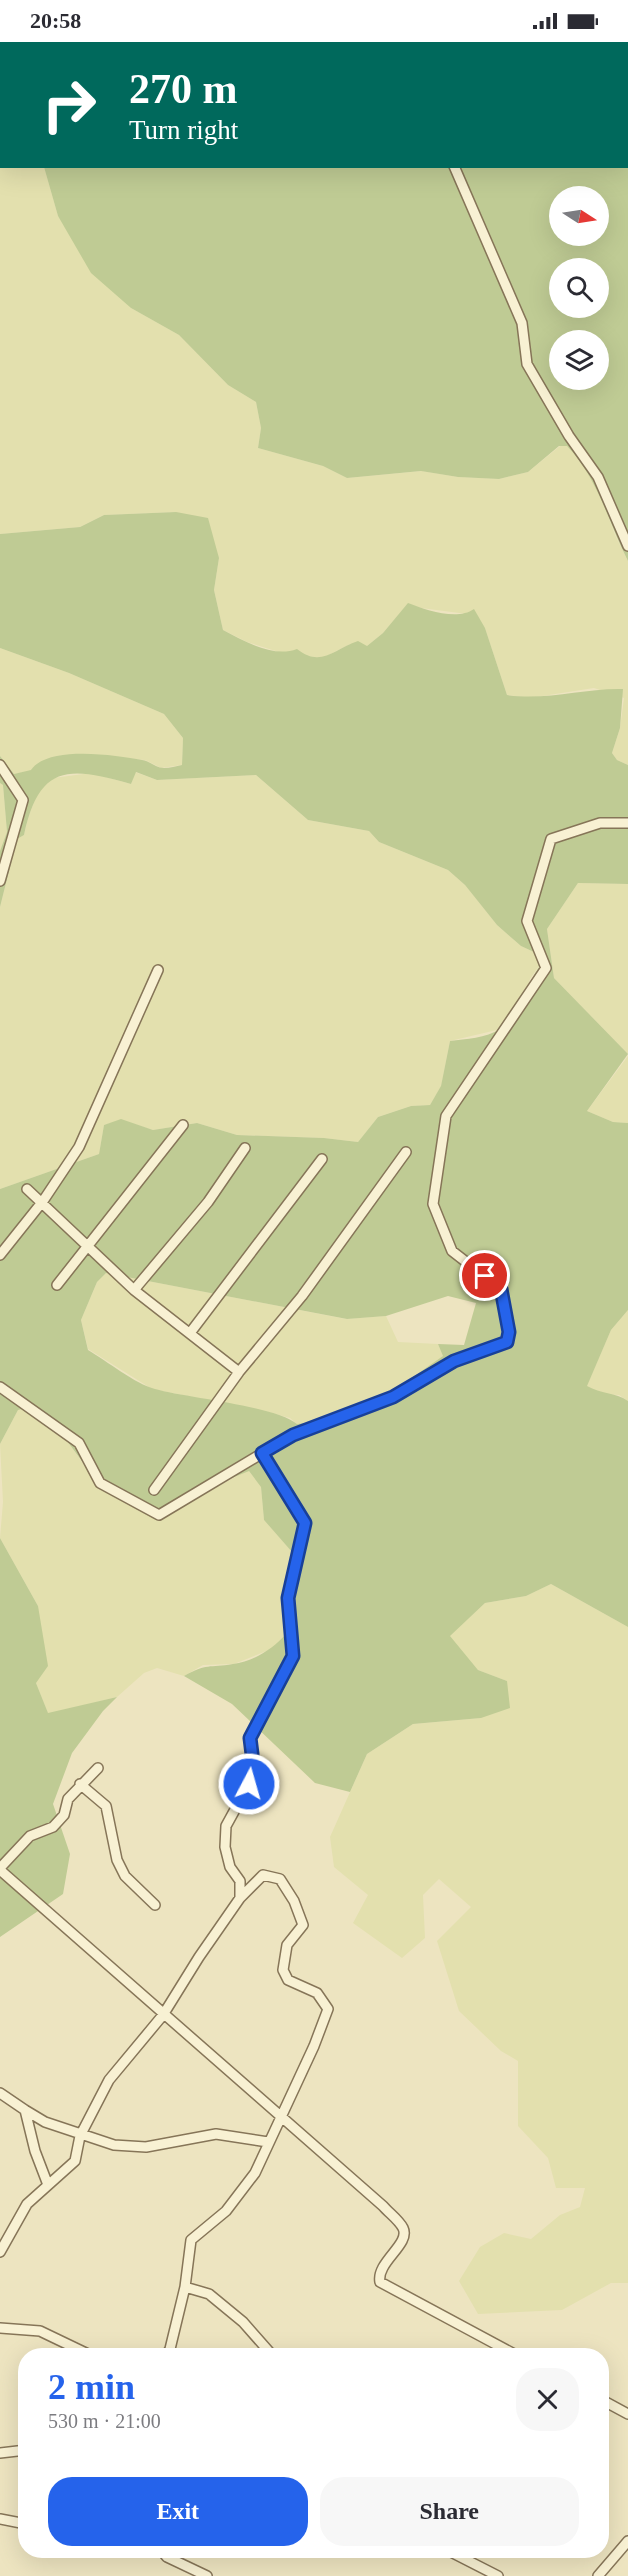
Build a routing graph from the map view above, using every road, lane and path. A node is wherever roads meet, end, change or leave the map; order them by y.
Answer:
1 (455, 168) edge
2 (628, 546) edge
3 (0, 765) edge
4 (628, 823) edge
5 (0, 881) edge
6 (158, 969) dead end
7 (183, 1125) dead end
8 (245, 1148) dead end
9 (406, 1152) dead end
10 (322, 1159) dead end
11 (27, 1189) dead end
12 (43, 1201) junction
13 (88, 1245) junction
14 (0, 1255) edge
15 (57, 1285) dead end
16 (134, 1290) junction
17 (190, 1333) junction
18 (239, 1372) junction
19 (0, 1387) edge
20 (262, 1453) junction
21 (154, 1490) dead end
22 (98, 1768) dead end
23 (80, 1784) junction
24 (0, 1868) edge
25 (240, 1898) junction
26 (155, 1905) dead end
27 (163, 2015) junction
28 (0, 2093) edge
29 (25, 2110) junction
30 (280, 2114) junction
31 (80, 2136) junction
32 (268, 2142) junction
33 (48, 2185) junction
34 (0, 2252) edge
35 (185, 2287) junction
36 (0, 2328) edge
37 (75, 2348) edge
38 (170, 2348) edge
39 (266, 2348) edge
40 (503, 2348) edge
41 (609, 2404) edge
42 (628, 2414) edge
43 (18, 2451) edge
44 (0, 2453) edge
45 (0, 2519) edge
46 (18, 2522) edge
47 (628, 2541) edge
48 (169, 2558) edge
49 (463, 2558) edge
50 (207, 2576) edge
51 (498, 2576) edge
52 (598, 2576) edge

1 - 2 street
3 - 5 street
4 - 20 street
6 - 12 street
7 - 13 street
8 - 16 street
9 - 18 street
10 - 17 street
11 - 12 street
12 - 13 street
12 - 14 street
13 - 15 street
13 - 16 street
16 - 17 street
17 - 18 street
18 - 21 street
19 - 20 street
20 - 25 street
22 - 23 street
23 - 24 street
23 - 26 street
24 - 27 street
25 - 27 street
25 - 30 street
27 - 30 street
27 - 31 street
28 - 29 street
29 - 31 street
29 - 33 street
30 - 32 street
30 - 40 street
31 - 32 street
31 - 33 street
32 - 35 street
33 - 34 street
35 - 38 street
35 - 39 street
36 - 37 street
41 - 42 street
43 - 44 street
45 - 46 street
47 - 52 street
48 - 50 street
49 - 51 street

